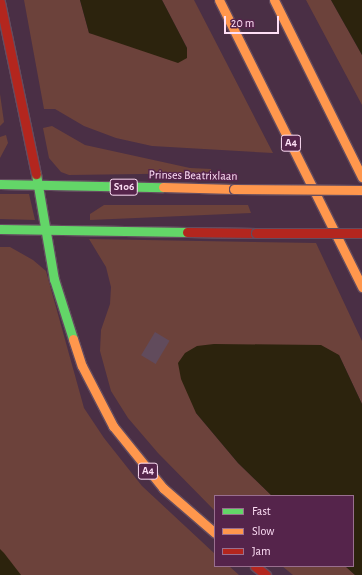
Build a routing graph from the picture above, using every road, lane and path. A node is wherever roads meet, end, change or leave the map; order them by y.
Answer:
1 (219, 0) edge
2 (274, 0) edge
3 (0, 2) edge
4 (362, 177) edge
5 (0, 184) edge
6 (38, 184) junction
7 (362, 190) edge
8 (0, 229) edge
9 (46, 230) junction
10 (362, 234) edge
11 (362, 287) edge
12 (214, 532) edge
13 (256, 567) edge
14 (266, 575) edge

1 - 11 main road, A4
2 - 4 main road
3 - 6 main road, A4
5 - 6 main road, Prinses Beatrixlaan
6 - 7 main road, Prinses Beatrixlaan / S106, bridge
6 - 9 main road, A4
8 - 9 main road
9 - 10 main road, bridge
9 - 12 main road, A4
13 - 14 main road

